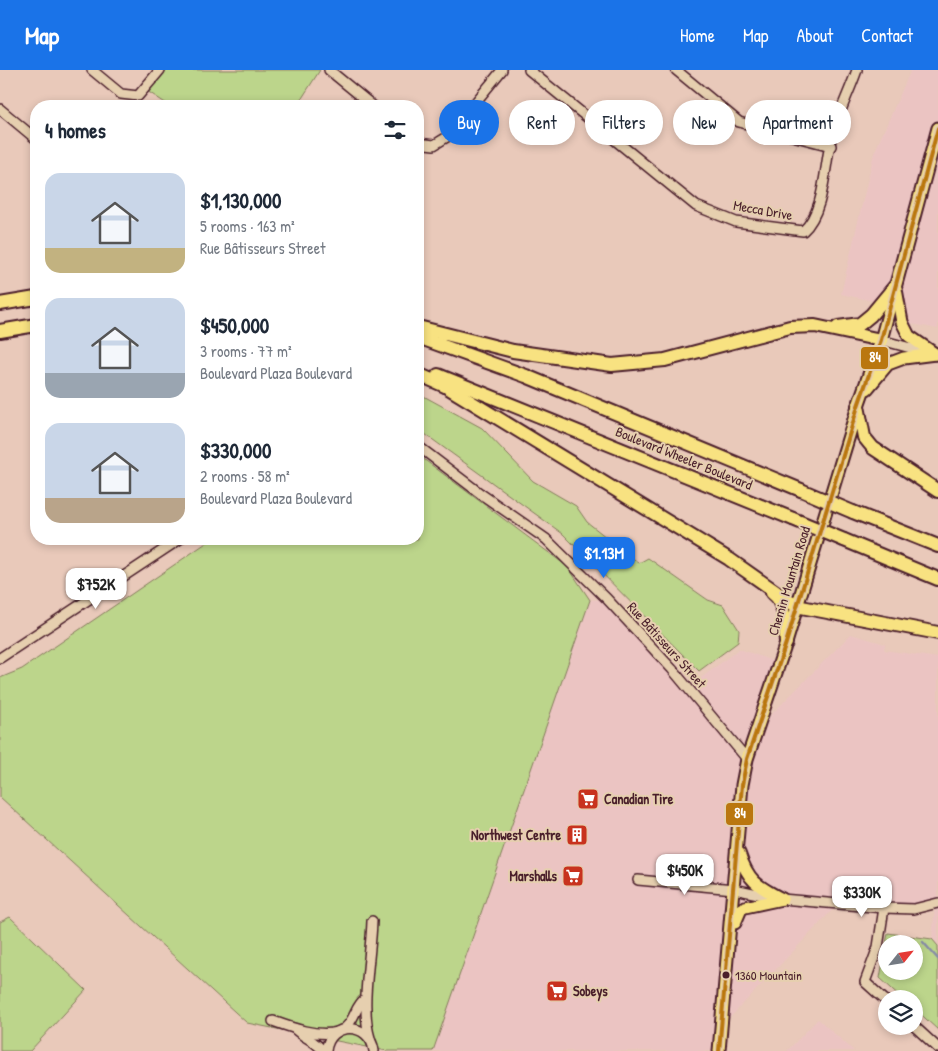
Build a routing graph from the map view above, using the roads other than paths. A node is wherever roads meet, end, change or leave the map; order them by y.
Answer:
1 (92, 70) edge
2 (160, 70) edge
3 (329, 70) edge
4 (502, 70) edge
5 (528, 70) edge
6 (676, 70) edge
7 (857, 70) edge
8 (366, 100) edge
9 (0, 109) edge
10 (938, 128) edge
11 (30, 134) edge
12 (424, 144) edge
13 (830, 146) junction
14 (895, 286) junction
15 (30, 299) edge
16 (0, 304) edge
17 (30, 326) edge
18 (424, 329) edge
19 (828, 329) junction
20 (0, 331) edge
21 (424, 339) edge
22 (881, 340) junction
23 (936, 355) edge
24 (424, 369) edge
25 (424, 377) edge
26 (860, 401) junction
27 (424, 451) edge
28 (938, 491) edge
29 (171, 545) edge
30 (938, 546) edge
31 (709, 548) junction
32 (938, 579) edge
33 (796, 606) junction
34 (938, 633) edge
35 (786, 643) junction
36 (0, 658) edge
37 (746, 759) junction
38 (737, 847) junction
39 (638, 880) dead end
40 (734, 889) junction
41 (782, 899) junction
42 (938, 903) edge
43 (884, 908) junction
44 (372, 921) dead end
45 (730, 935) junction
46 (878, 994) edge
47 (364, 999) junction
48 (273, 1021) dead end
49 (295, 1029) junction
50 (341, 1030) junction
51 (923, 1034) edge
52 (373, 1047) edge
53 (938, 1048) edge
54 (324, 1051) edge
55 (719, 1051) edge

1 - 2 street
3 - 8 street
4 - 12 street
5 - 13 street, Mecca Drive
6 - 13 street
7 - 13 street
9 - 11 street
10 - 14 main road, Chemin Mountain Road
14 - 19 highway
14 - 22 main road, Chemin Mountain Road
14 - 23 main road
15 - 16 highway
17 - 20 highway
18 - 19 highway
19 - 22 highway
21 - 30 highway, Boulevard Wheeler Boulevard, bridge
22 - 23 street
22 - 26 main road, Chemin Mountain Road
23 - 26 main road
24 - 32 highway, Boulevard Wheeler Boulevard, bridge
25 - 31 highway
26 - 28 highway
26 - 33 main road, Chemin Mountain Road
27 - 37 street, Rue Bâtisseurs Street
29 - 36 street
31 - 33 highway
31 - 35 highway
33 - 34 highway
33 - 35 main road, Chemin Mountain Road
35 - 37 main road, Chemin Mountain Road
37 - 38 main road, Chemin Mountain Road
38 - 40 main road, Chemin Mountain Road
38 - 41 main road
39 - 40 street
40 - 41 street
40 - 45 main road, Chemin Mountain Road
41 - 43 street
41 - 45 main road
42 - 43 street
43 - 46 street
44 - 47 street
45 - 55 main road, Chemin Mountain Road
47 - 50 street
47 - 52 street
48 - 49 street
49 - 50 street
49 - 54 street
50 - 52 street
50 - 54 street
51 - 53 street

